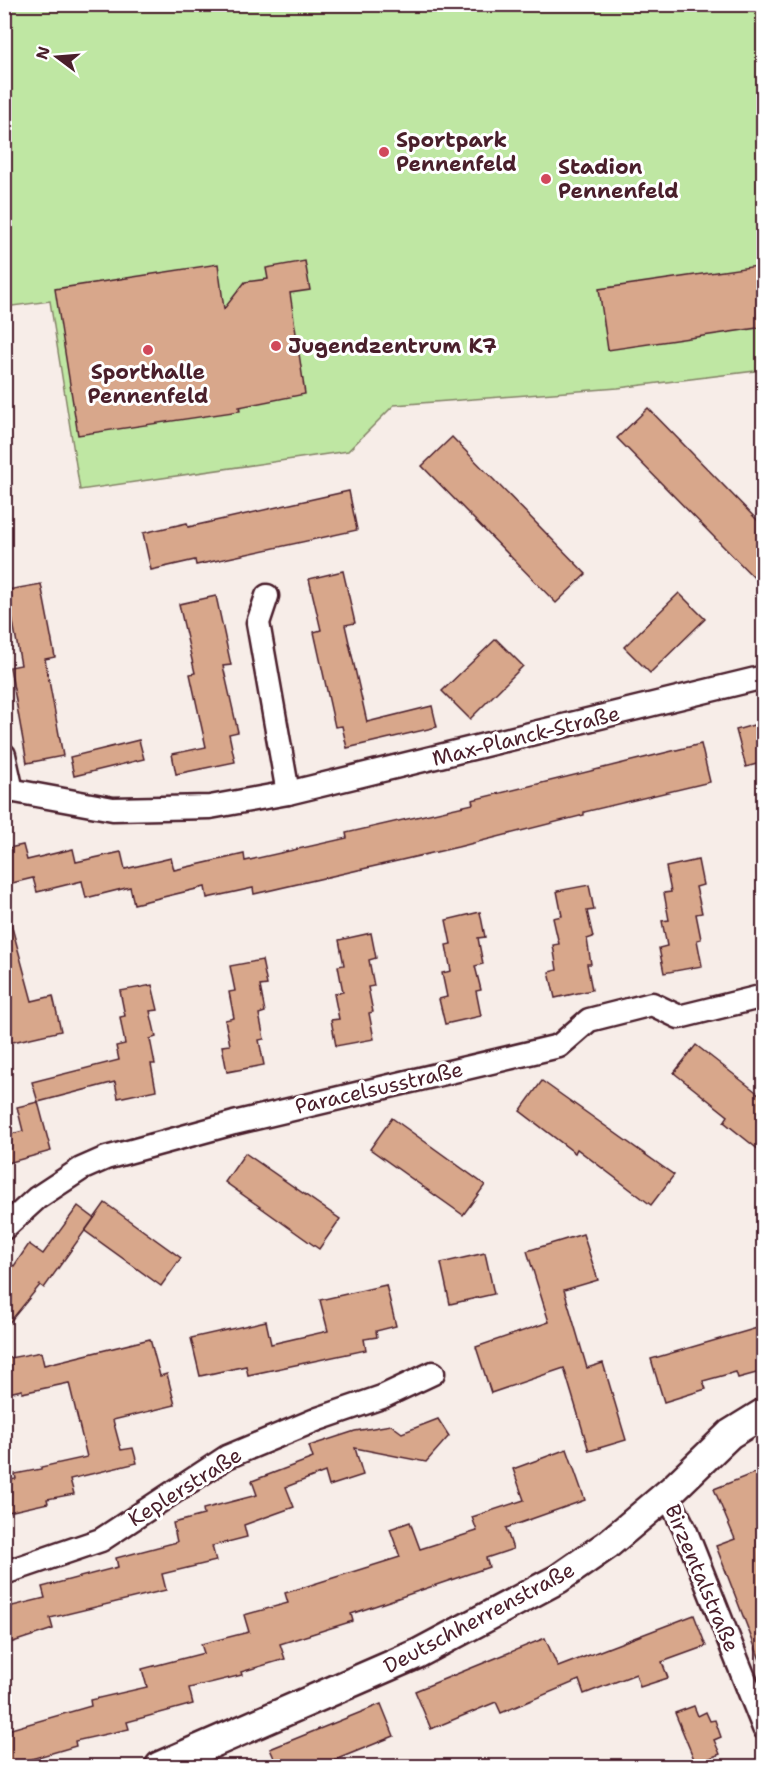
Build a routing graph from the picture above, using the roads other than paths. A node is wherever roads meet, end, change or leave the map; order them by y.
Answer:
1 (267, 596) dead end
2 (764, 677) edge
3 (4, 755) edge
4 (8, 790) edge
5 (288, 793) junction
6 (764, 996) edge
7 (4, 1228) edge
8 (433, 1373) dead end
9 (764, 1413) edge
10 (667, 1494) junction
11 (4, 1573) edge
12 (764, 1728) edge
13 (160, 1767) edge

1 - 5 street
2 - 5 street, Max-Planck-Straße
3 - 4 street, Max-Planck-Straße
4 - 5 street, Max-Planck-Straße
6 - 7 street, Paracelsusstraße
8 - 11 street, Keplerstraße
9 - 10 street, Deutschherrenstraße
10 - 12 street, Birzentalstraße
10 - 13 street, Deutschherrenstraße

